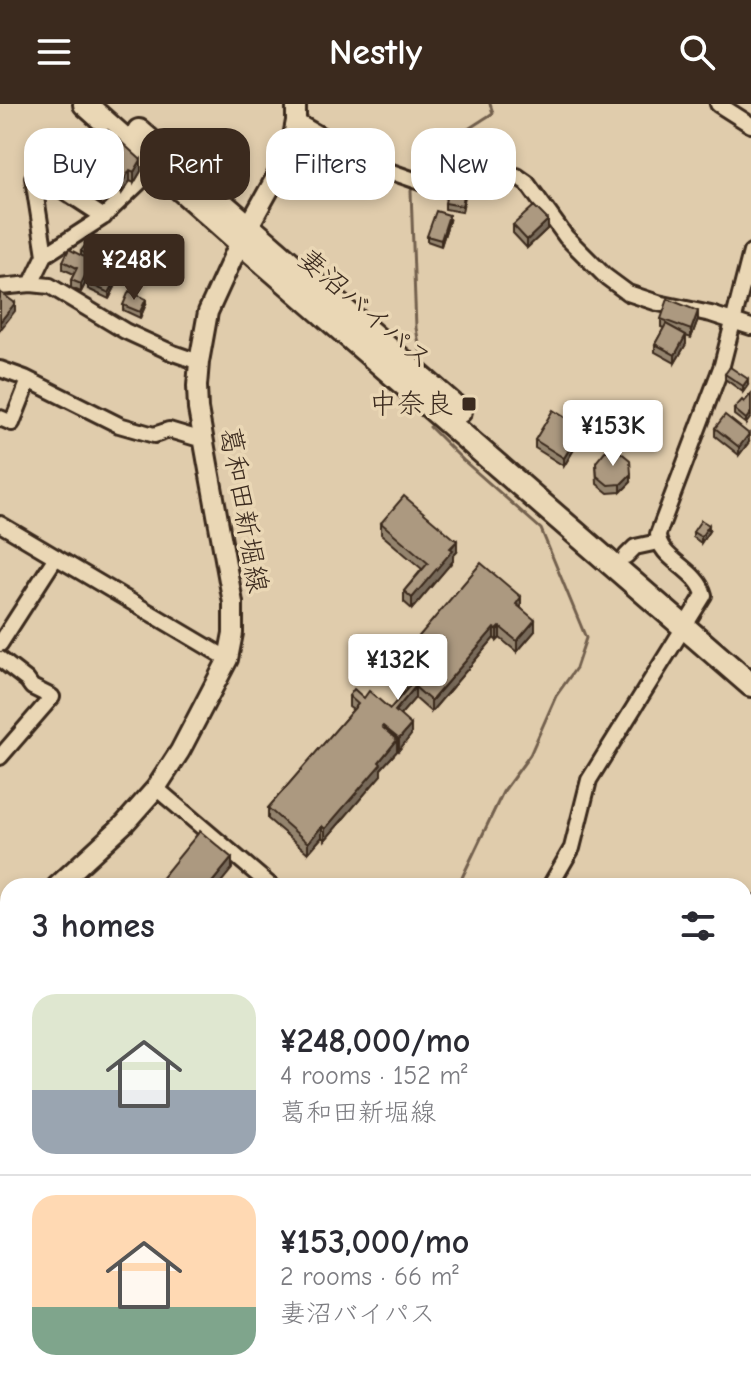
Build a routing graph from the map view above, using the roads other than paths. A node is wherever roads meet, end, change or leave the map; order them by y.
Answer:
1 (85, 104) edge
2 (108, 104) edge
3 (718, 104) edge
4 (296, 113) edge
5 (751, 125) edge
6 (140, 152) edge
7 (140, 182) edge
8 (201, 200) edge
9 (104, 217) junction
10 (245, 234) junction
11 (751, 252) edge
12 (45, 255) junction
13 (31, 284) junction
14 (0, 287) edge
15 (732, 321) junction
16 (751, 327) edge
17 (199, 362) junction
18 (0, 369) edge
19 (29, 380) junction
20 (0, 418) edge
21 (203, 440) junction
22 (0, 524) edge
23 (658, 542) junction
24 (626, 556) junction
25 (56, 557) junction
26 (688, 620) junction
27 (0, 644) edge
28 (0, 659) edge
29 (228, 659) junction
30 (751, 665) edge
31 (751, 685) edge
32 (0, 757) edge
33 (156, 788) junction
34 (66, 878) edge
35 (262, 878) edge
36 (555, 878) edge

1 - 6 highway, 妻沼バイパス
2 - 10 highway, 妻沼バイパス
3 - 5 street
4 - 10 main road, 葛和田新堀線
4 - 15 street
7 - 9 street
8 - 10 highway, 妻沼バイパス
9 - 12 street
9 - 12 street
10 - 17 main road, 葛和田新堀線
10 - 24 highway, 妻沼バイパス
10 - 26 highway, 妻沼バイパス
11 - 15 street
12 - 13 street
13 - 14 street
13 - 17 street
15 - 16 street
15 - 23 street
17 - 21 main road, 葛和田新堀線
18 - 19 street
19 - 20 street
19 - 21 street
21 - 29 main road, 葛和田新堀線
22 - 25 street
23 - 24 street
23 - 26 street
24 - 26 highway, 妻沼バイパス
25 - 27 street
25 - 29 street
26 - 30 highway, 妻沼バイパス
26 - 31 highway, 妻沼バイパス
26 - 36 street
28 - 32 street
29 - 33 main road, 葛和田新堀線
33 - 34 main road, 葛和田新堀線
33 - 35 street

